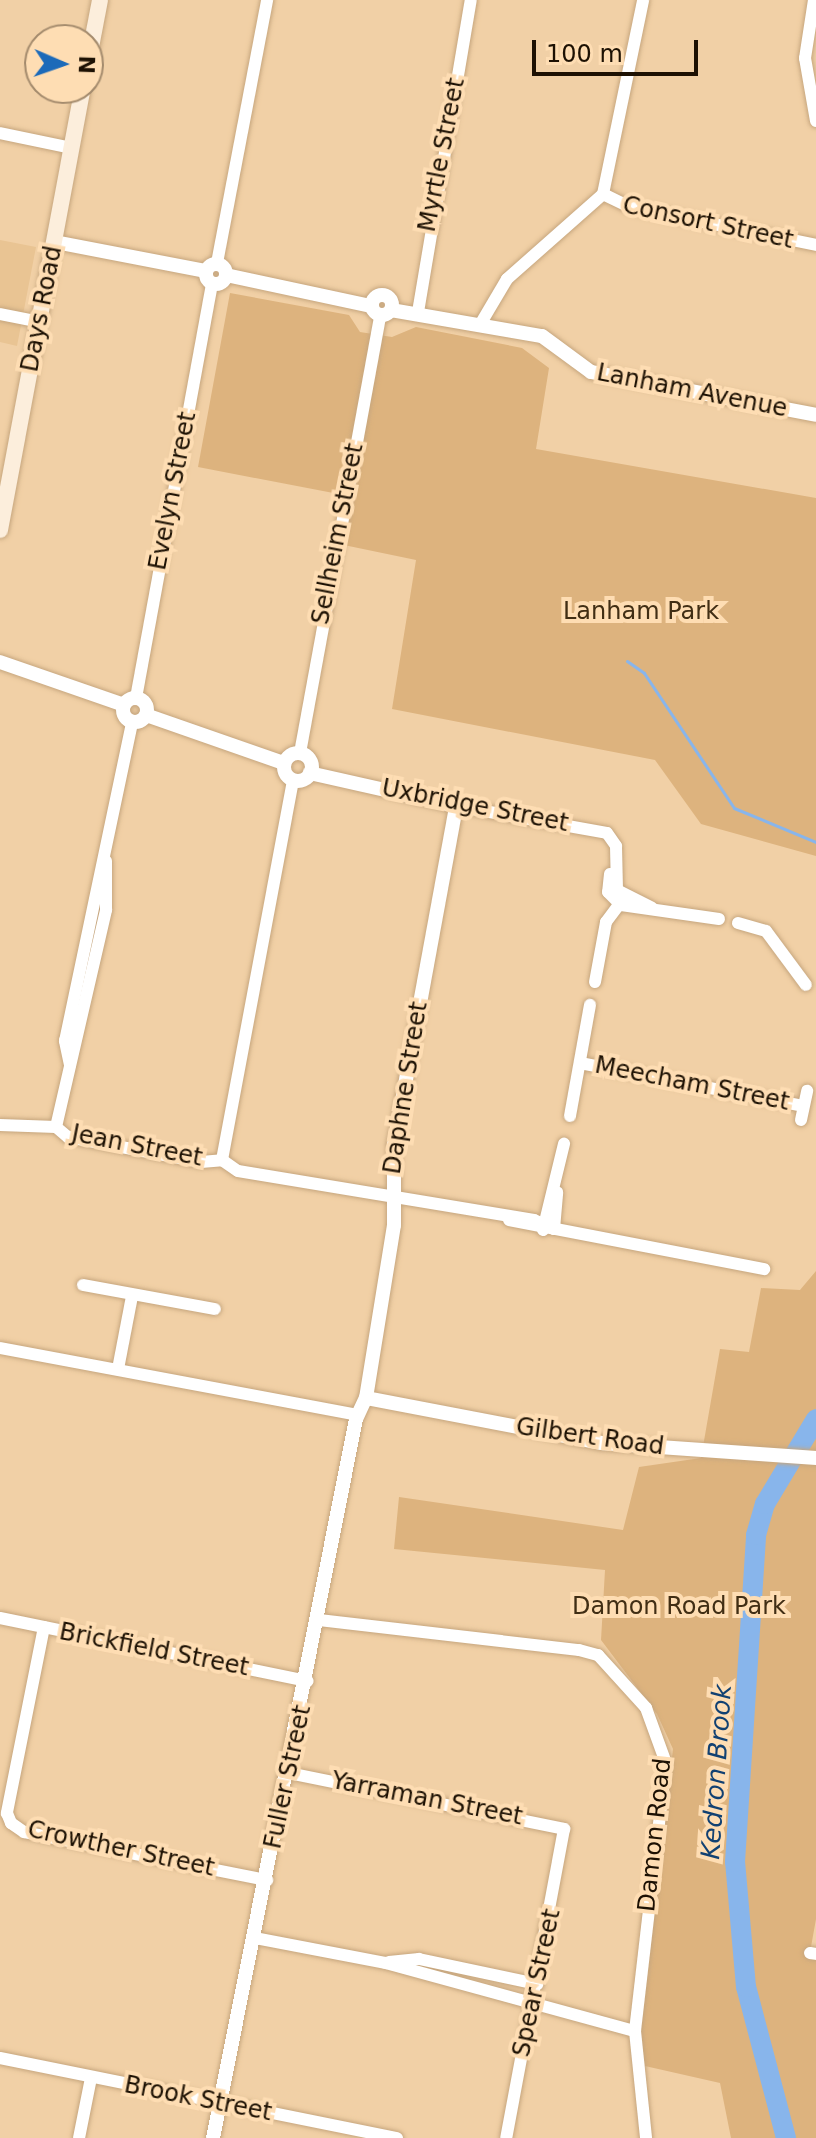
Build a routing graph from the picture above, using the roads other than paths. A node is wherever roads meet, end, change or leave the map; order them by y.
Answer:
1 (100, 0) edge
2 (267, 0) edge
3 (471, 0) edge
4 (643, 0) edge
5 (814, 0) edge
6 (95, 24) edge
7 (80, 104) edge
8 (816, 121) edge
9 (0, 133) edge
10 (72, 148) junction
11 (603, 194) junction
12 (55, 242) junction
13 (816, 245) edge
14 (215, 273) junction
15 (381, 311) junction
16 (418, 312) junction
17 (0, 314) edge
18 (40, 322) junction
19 (481, 323) junction
20 (816, 415) edge
21 (0, 530) edge
22 (0, 662) edge
23 (130, 702) junction
24 (139, 718) junction
25 (300, 753) junction
26 (284, 763) junction
27 (310, 773) junction
28 (293, 780) junction
29 (456, 806) junction
30 (619, 899) junction
31 (719, 919) dead end
32 (738, 923) dead end
33 (595, 982) dead end
34 (806, 985) dead end
35 (590, 1005) dead end
36 (580, 1063) junction
37 (807, 1091) dead end
38 (803, 1106) junction
39 (570, 1116) dead end
40 (801, 1120) dead end
41 (0, 1125) edge
42 (56, 1127) junction
43 (564, 1144) dead end
44 (222, 1160) junction
45 (392, 1201) junction
46 (547, 1228) junction
47 (764, 1269) dead end
48 (83, 1285) dead end
49 (132, 1296) junction
50 (215, 1309) dead end
51 (0, 1348) edge
52 (118, 1369) junction
53 (366, 1398) junction
54 (357, 1415) junction
55 (816, 1458) edge
56 (0, 1618) edge
57 (319, 1620) junction
58 (44, 1627) junction
59 (308, 1681) junction
60 (289, 1773) junction
61 (5, 1797) edge
62 (563, 1828) joint
63 (267, 1880) junction
64 (255, 1938) junction
65 (386, 1963) junction
66 (537, 1984) junction
67 (533, 2001) junction
68 (635, 2031) junction
69 (0, 2058) edge
70 (91, 2078) junction
71 (219, 2104) junction
72 (79, 2138) edge
73 (213, 2138) edge
74 (397, 2138) edge
75 (506, 2138) edge
76 (646, 2138) edge

1 - 6 main road
2 - 14 street, Evelyn Street
3 - 16 street, Myrtle Street
4 - 11 street
5 - 8 street
7 - 10 main road, Days Road
9 - 10 street
10 - 12 main road, Days Road
11 - 13 street, Consort Street
11 - 19 street
12 - 14 street, Lanham Avenue
12 - 18 main road, Days Road
14 - 15 street, Lanham Avenue
14 - 23 street, Evelyn Street
15 - 16 street, Lanham Avenue
15 - 25 street, Sellheim Street
16 - 19 street, Lanham Avenue
17 - 18 street
18 - 21 main road, Days Road
19 - 20 street, Lanham Avenue
22 - 23 street
23 - 24 street
23 - 24 street
24 - 26 street
24 - 42 street
25 - 26 street
25 - 27 street
26 - 28 street
27 - 28 street
27 - 29 street, Uxbridge Street
28 - 44 street
29 - 30 street, Uxbridge Street
29 - 45 street, Daphne Street
30 - 31 street
30 - 33 street, Uxbridge Street
32 - 34 street
35 - 36 street
36 - 38 street, Meecham Street
36 - 39 street
37 - 38 street, Meecham Street
38 - 40 street, Meecham Street
41 - 42 street, Jean Street
42 - 44 street, Jean Street
43 - 46 street
44 - 45 street, Jean Street
45 - 46 street, Jean Street
45 - 53 street, Daphne Street
46 - 47 street, Jean Street
48 - 49 street
49 - 50 street
49 - 52 street
51 - 52 street
52 - 54 street
53 - 54 street, Daphne Street
53 - 55 street, Gilbert Road
54 - 57 street, Fuller Street
56 - 58 street, Brickfield Street
57 - 59 street, Fuller Street
57 - 68 street, Damon Road
58 - 59 street, Brickfield Street
58 - 61 street
59 - 60 street, Fuller Street
60 - 62 street, Yarraman Street
60 - 63 street, Fuller Street
61 - 63 street, Crowther Street
62 - 66 street, Spear Street
63 - 64 street, Fuller Street
64 - 65 street
64 - 71 street, Fuller Street
65 - 66 street
65 - 67 street
66 - 67 street, Spear Street
67 - 68 street
67 - 75 street, Spear Street
68 - 76 street, Damon Road
69 - 70 street, Brook Street
70 - 71 street, Brook Street
70 - 72 street
71 - 73 street, Fuller Street
71 - 74 street, Brook Street

